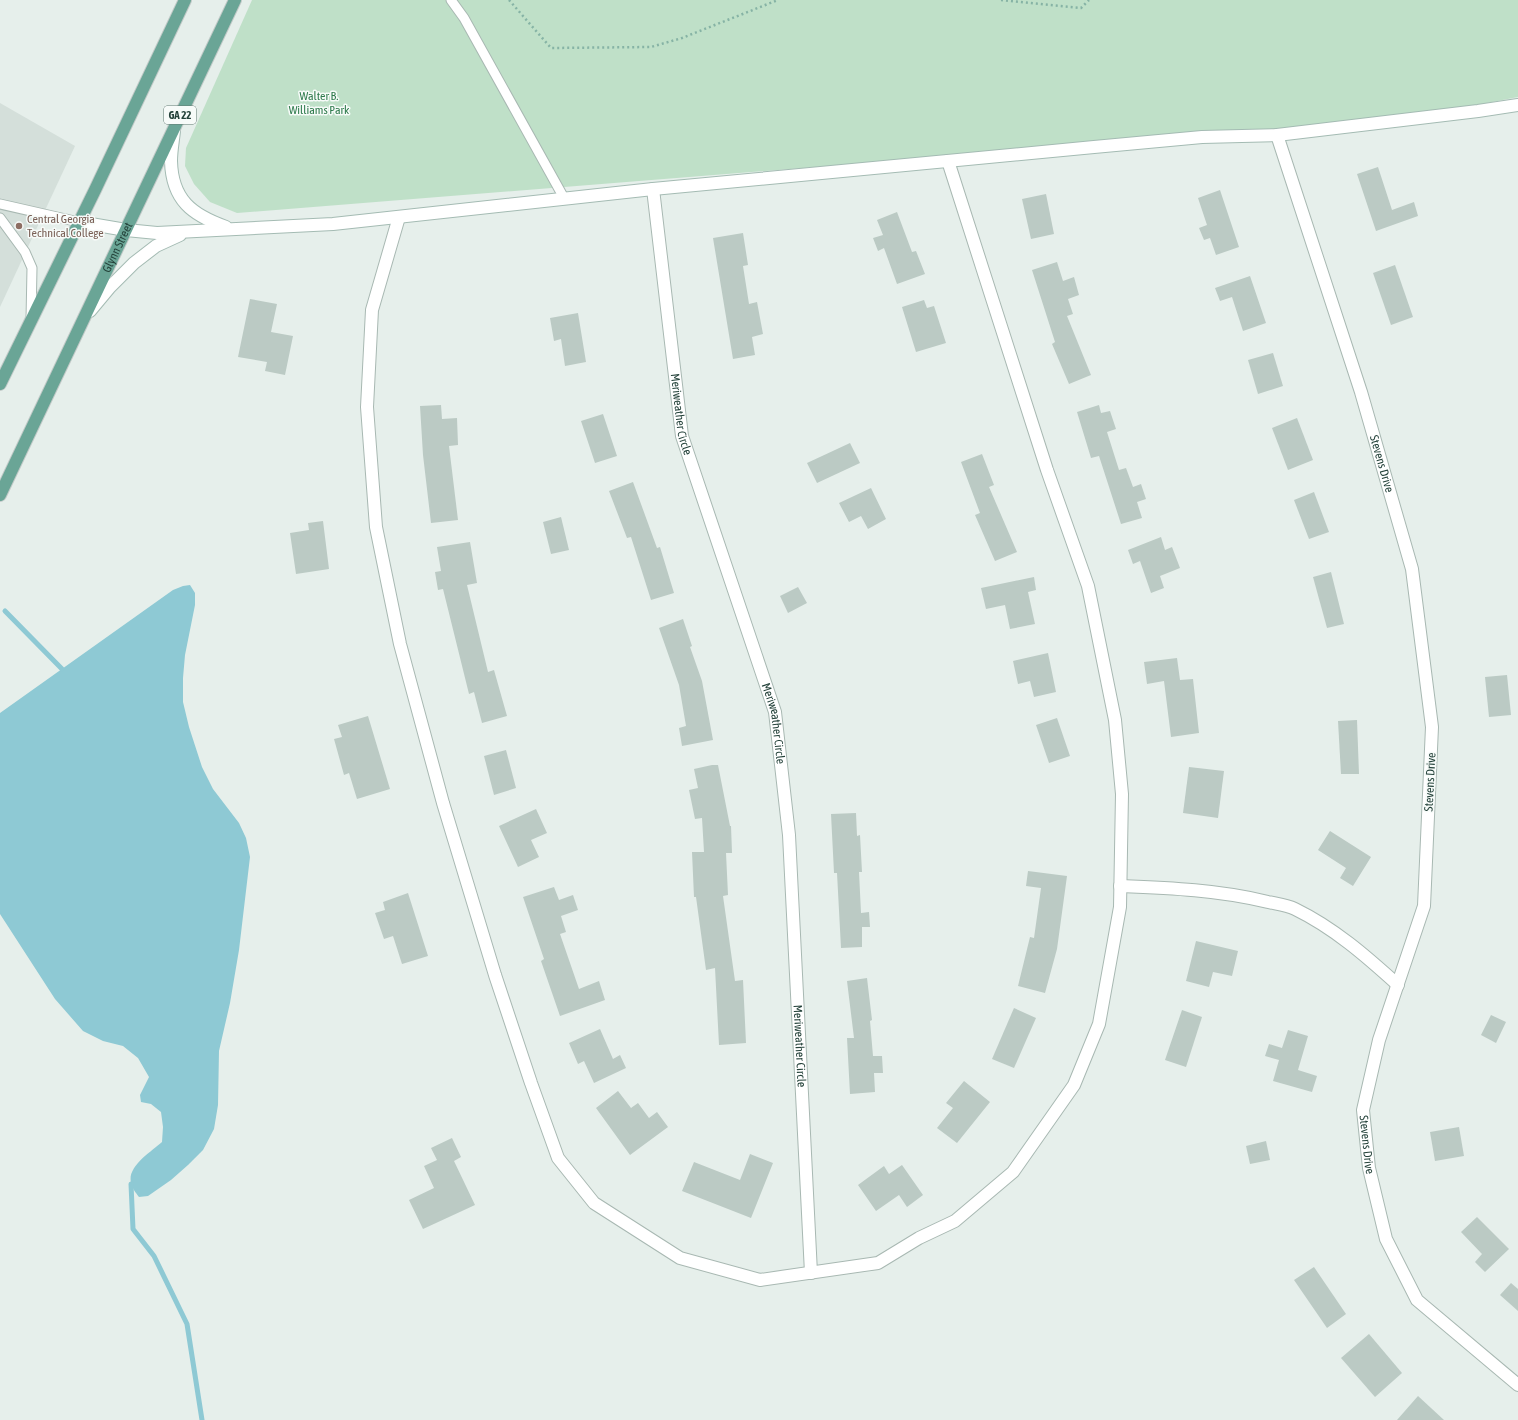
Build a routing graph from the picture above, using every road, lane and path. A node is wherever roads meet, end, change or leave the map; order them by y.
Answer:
1 (185, 0) edge
2 (236, 0) edge
3 (450, 0) edge
4 (508, 0) edge
5 (778, 0) edge
6 (1001, 0) edge
7 (1089, 0) edge
8 (1518, 105) edge
9 (174, 129) junction
10 (1277, 135) junction
11 (948, 161) junction
12 (653, 188) junction
13 (564, 198) junction
14 (0, 204) edge
15 (399, 216) junction
16 (0, 218) edge
17 (79, 222) junction
18 (230, 229) junction
19 (126, 230) junction
20 (187, 232) junction
21 (85, 316) junction
22 (31, 320) junction
23 (0, 384) edge
24 (0, 495) edge
25 (1120, 886) junction
26 (1398, 985) junction
27 (811, 1273) junction
28 (1518, 1385) edge

1 - 17 main road
2 - 9 main road, Glynn Street / GA 22
3 - 13 lane
4 - 5 path
6 - 7 path
8 - 10 street
9 - 18 street
9 - 19 main road, Glynn Street / GA 22
10 - 11 street
10 - 26 street, Stevens Drive
11 - 12 street
11 - 25 street
12 - 13 street
12 - 27 street, Meriweather Circle
13 - 15 street
14 - 17 lane
15 - 18 street
15 - 27 street
16 - 22 lane
17 - 19 street
17 - 22 main road
18 - 20 street
19 - 20 street
19 - 21 main road, Glynn Street / GA 22
20 - 21 street
21 - 24 main road, Glynn Street / GA 22
22 - 23 main road
25 - 26 street
25 - 27 street
26 - 28 street, Stevens Drive

